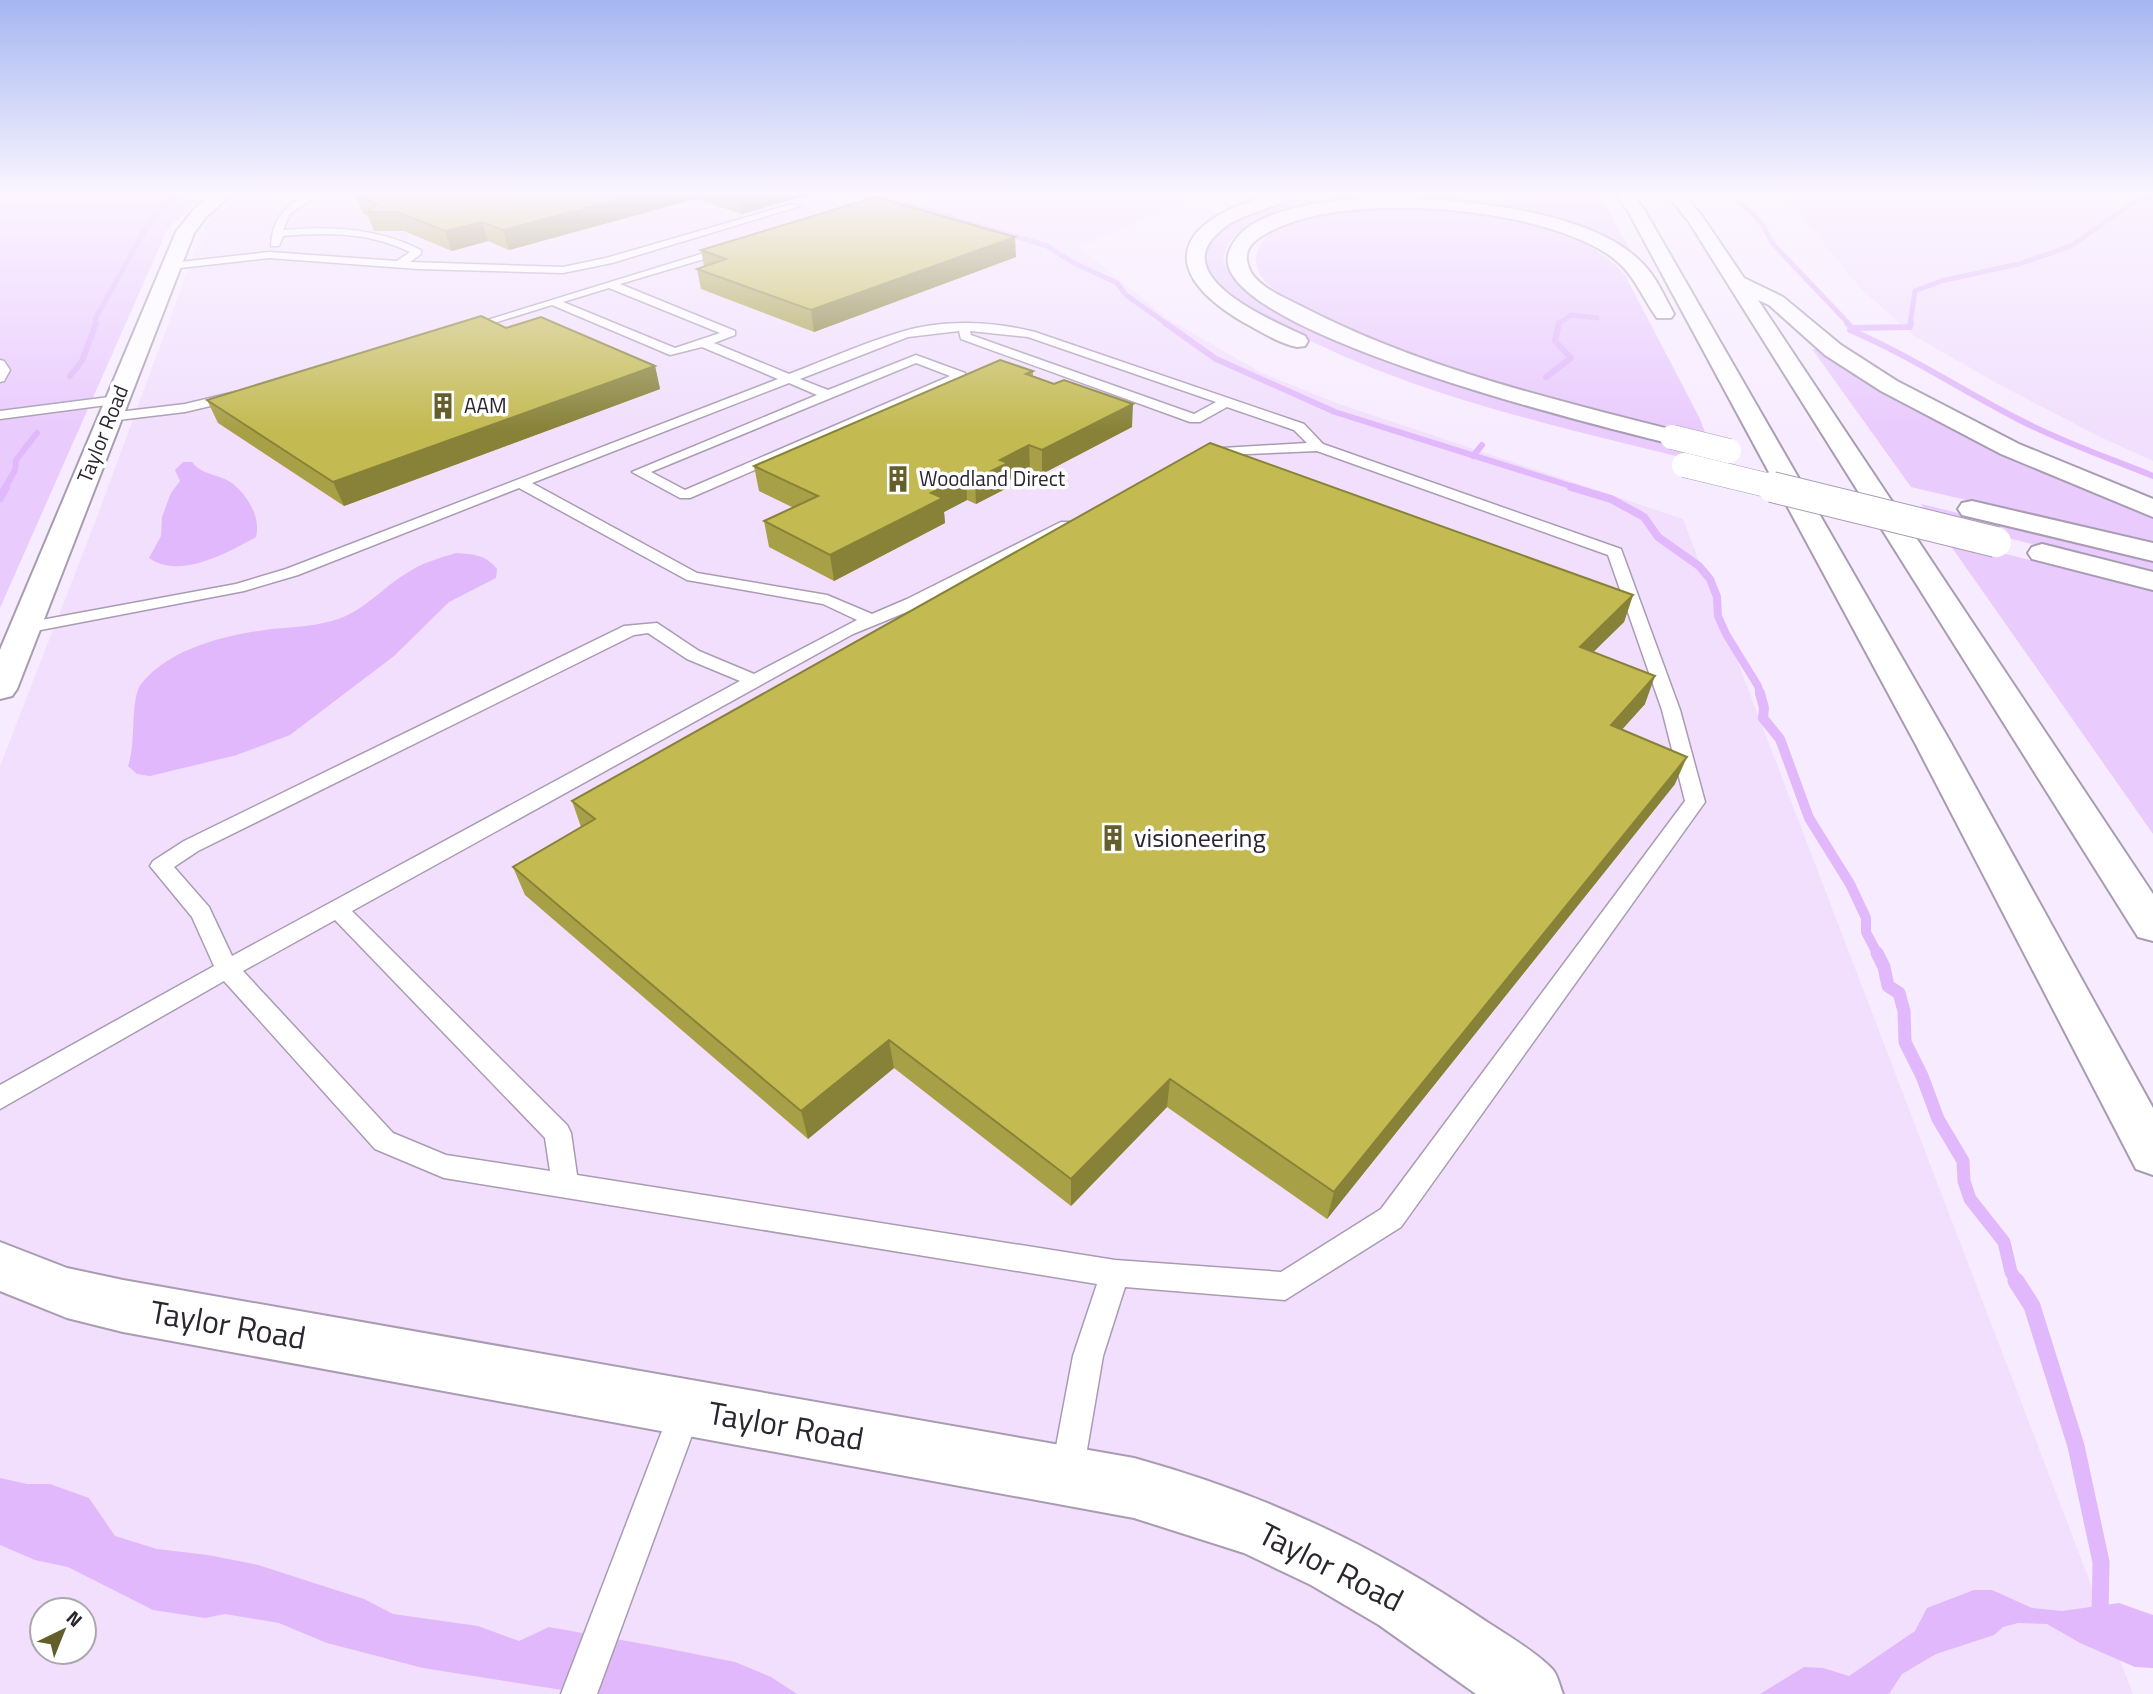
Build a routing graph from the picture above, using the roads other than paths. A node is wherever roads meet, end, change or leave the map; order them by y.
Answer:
1 (169, 272) edge
2 (652, 272) edge
3 (1197, 272) edge
4 (1242, 272) edge
5 (1641, 272) edge
6 (1670, 272) edge
7 (1730, 272) edge
8 (1734, 279) junction
9 (610, 285) junction
10 (554, 302) junction
11 (964, 327) junction
12 (448, 334) edge
13 (703, 343) junction
14 (1316, 350) dead end
15 (1720, 363) junction
16 (0, 364) edge
17 (0, 378) edge
18 (789, 379) junction
19 (251, 393) edge
20 (828, 395) junction
21 (1227, 401) junction
22 (113, 409) junction
23 (0, 415) edge
24 (1318, 447) junction
25 (1672, 454) junction
26 (1188, 460) edge
27 (1803, 468) dead end
28 (1829, 475) dead end
29 (520, 483) junction
30 (1907, 493) dead end
31 (1959, 506) dead end
32 (2153, 509) edge
33 (1086, 514) edge
34 (2153, 552) edge
35 (2153, 581) edge
36 (872, 620) junction
37 (25, 628) junction
38 (754, 681) junction
39 (0, 689) edge
40 (336, 908) junction
41 (2153, 926) edge
42 (226, 969) junction
43 (0, 1098) edge
44 (2153, 1154) edge
45 (565, 1185) junction
46 (0, 1266) edge
47 (1115, 1273) junction
48 (686, 1408) junction
49 (1067, 1475) junction
50 (579, 1694) edge
51 (1530, 1694) edge

1 - 22 main road, Taylor Road
2 - 9 lane
3 - 14 main road
4 - 25 main road
5 - 15 main road
6 - 15 main road
7 - 8 main road
8 - 32 main road
8 - 41 main road
9 - 10 lane
9 - 13 lane
10 - 12 lane
10 - 13 lane
11 - 18 lane
11 - 21 lane
11 - 21 lane
13 - 18 lane
15 - 44 main road
16 - 17 lane
18 - 20 lane
18 - 29 lane
19 - 22 lane
20 - 20 lane
21 - 24 lane
22 - 23 lane
22 - 37 main road, Taylor Road
24 - 26 lane
24 - 47 lane
25 - 27 main road, bridge
25 - 35 main road, bridge
28 - 30 main road
29 - 36 lane
29 - 37 lane
31 - 34 main road
33 - 36 lane
36 - 38 lane
37 - 39 main road, Taylor Road
38 - 40 lane
38 - 42 lane
40 - 42 lane
40 - 45 lane
42 - 43 lane
42 - 45 lane
45 - 47 lane
46 - 48 main road, Taylor Road
47 - 49 lane
48 - 49 main road, Taylor Road
48 - 50 lane
49 - 51 main road, Taylor Road

